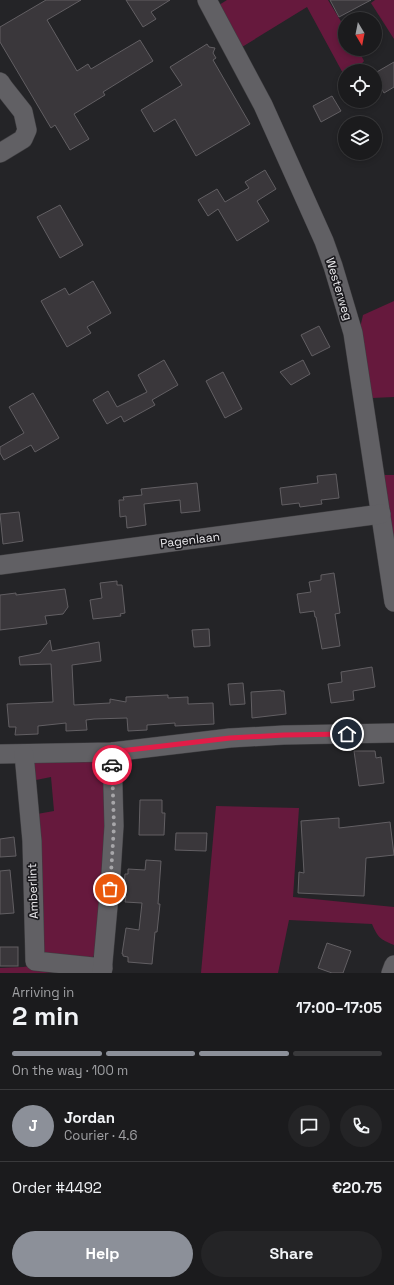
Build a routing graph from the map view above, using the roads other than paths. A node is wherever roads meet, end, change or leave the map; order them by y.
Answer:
1 (207, 0) edge
2 (0, 82) edge
3 (0, 153) edge
4 (381, 514) junction
5 (0, 565) edge
6 (394, 602) edge
7 (394, 733) edge
8 (112, 752) junction
9 (0, 754) edge
10 (24, 754) junction
11 (394, 965) edge
12 (103, 971) edge
13 (391, 973) edge

1 - 4 street, Westerweg
2 - 3 street
4 - 5 street, Pagenlaan
4 - 6 street, Westerweg
7 - 8 street
8 - 10 street
8 - 12 street, Amberlint
9 - 10 street
10 - 12 street, Amberlint
11 - 13 street

